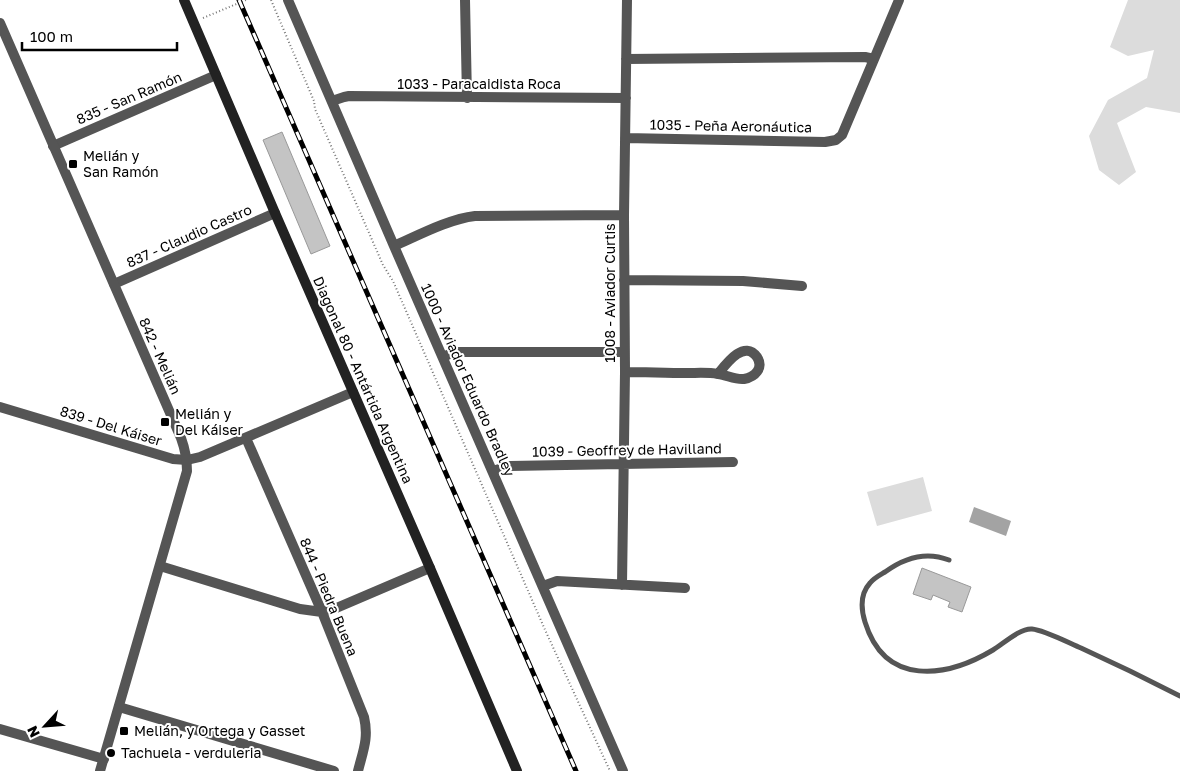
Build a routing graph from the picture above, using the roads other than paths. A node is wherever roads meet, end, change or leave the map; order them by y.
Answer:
1 (184, 0) edge
2 (288, 0) edge
3 (465, 0) edge
4 (627, 0) edge
5 (899, 0) edge
6 (0, 22) edge
7 (626, 59) junction
8 (874, 59) junction
9 (216, 75) junction
10 (468, 98) junction
11 (626, 98) junction
12 (332, 101) junction
13 (625, 138) junction
14 (53, 146) junction
15 (275, 214) junction
16 (624, 215) junction
17 (394, 246) junction
18 (624, 280) junction
19 (114, 284) junction
20 (802, 286) dead end
21 (624, 352) junction
22 (443, 357) junction
23 (624, 372) junction
24 (718, 374) dead end
25 (353, 392) junction
26 (0, 407) edge
27 (246, 438) junction
28 (187, 460) junction
29 (733, 462) dead end
30 (623, 464) junction
31 (492, 471) junction
32 (949, 560) dead end
33 (160, 566) junction
34 (430, 568) junction
35 (622, 585) junction
36 (543, 586) junction
37 (685, 588) dead end
38 (322, 612) junction
39 (1180, 696) edge
40 (119, 707) junction
41 (0, 729) edge
42 (104, 759) junction
43 (100, 771) edge
44 (334, 771) edge
45 (358, 771) edge
46 (517, 771) edge
47 (623, 771) edge

1 - 9 main road, Diagonal 80 - Antártida Argentina
2 - 12 street, 1000 - Aviador Eduardo Bradley
3 - 10 street
4 - 7 street, 1008 - Aviador Curtis
5 - 8 street
6 - 14 street, 842 - Melián
7 - 8 street
7 - 11 street, 1008 - Aviador Curtis
8 - 13 street, 1035 - Peña Aeronáutica
9 - 14 street, 835 - San Ramón
9 - 15 main road, Diagonal 80 - Antártida Argentina
10 - 11 street, 1033 - Paracaidista Roca
10 - 12 street, 1033 - Paracaidista Roca
11 - 13 street, 1008 - Aviador Curtis
12 - 17 street, 1000 - Aviador Eduardo Bradley
13 - 16 street, 1008 - Aviador Curtis
14 - 19 street, 842 - Melián
15 - 19 street, 837 - Claudio Castro
15 - 25 main road, Diagonal 80 - Antártida Argentina
16 - 17 street
16 - 18 street, 1008 - Aviador Curtis
17 - 22 street, 1000 - Aviador Eduardo Bradley
18 - 20 street
18 - 21 street, 1008 - Aviador Curtis
19 - 28 street, 842 - Melián
21 - 22 street
21 - 23 street, 1008 - Aviador Curtis
22 - 31 street, 1000 - Aviador Eduardo Bradley
23 - 24 street
23 - 30 street, 1008 - Aviador Curtis
25 - 27 street, 839 - Del Káiser
25 - 34 main road, Diagonal 80 - Antártida Argentina
26 - 28 street, 839 - Del Káiser
27 - 28 street, 839 - Del Káiser
27 - 38 street, 844 - Piedra Buena
28 - 33 street, 842 - Melián
29 - 30 street, 1039 - Geoffrey de Havilland
30 - 31 street, 1039 - Geoffrey de Havilland
30 - 35 street, 1008 - Aviador Curtis
31 - 36 street, 1000 - Aviador Eduardo Bradley
32 - 39 lane
33 - 38 street
33 - 40 street, 842 - Melián
34 - 38 street
34 - 46 main road, Diagonal 80 - Antártida Argentina
35 - 36 street
35 - 37 street
36 - 47 street, 1000 - Aviador Eduardo Bradley
38 - 45 street, 844 - Piedra Buena
40 - 42 street, 842 - Melián
40 - 44 street
41 - 42 street
42 - 43 street, 842 - Melián

